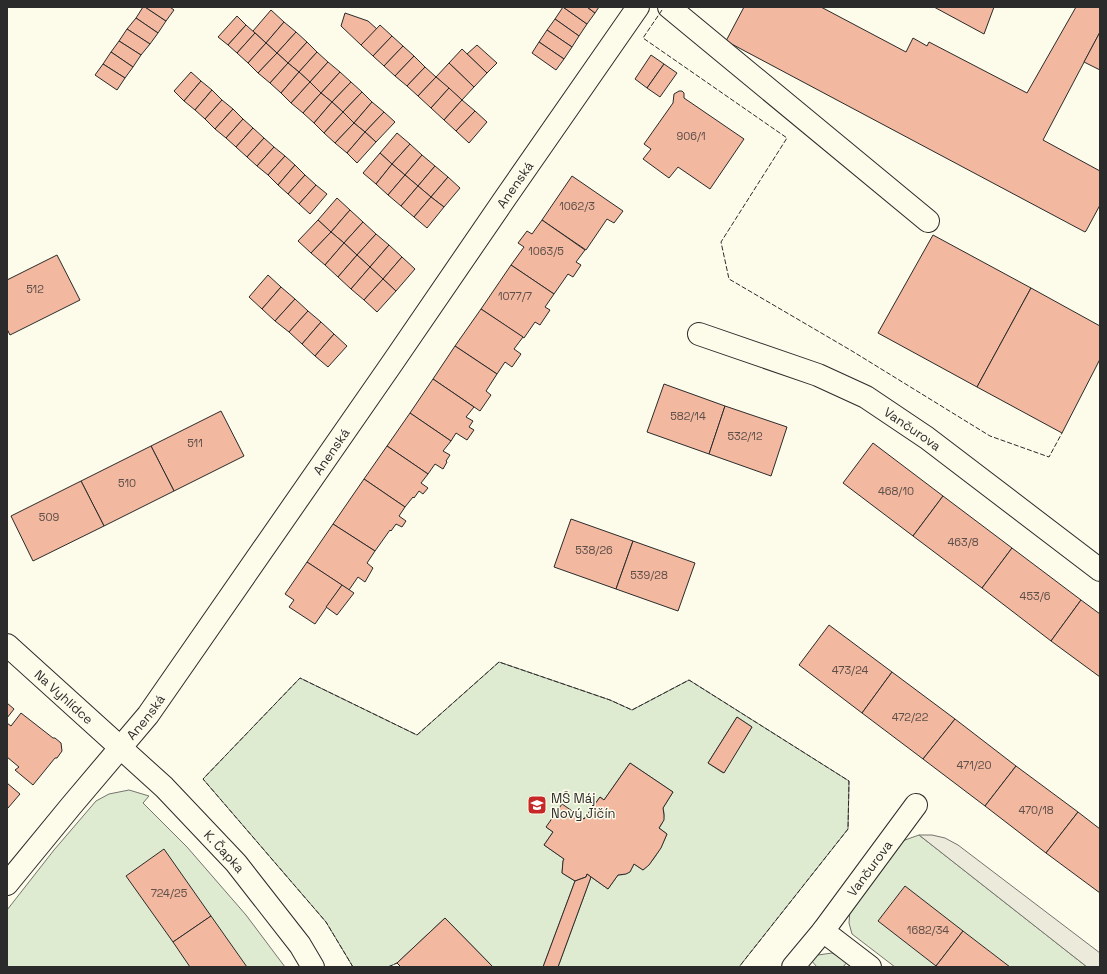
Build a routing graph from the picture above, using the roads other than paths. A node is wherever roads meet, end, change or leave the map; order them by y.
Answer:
1 (638, 7) edge
2 (669, 7) edge
3 (928, 221) dead end
4 (699, 334) dead end
5 (1100, 570) edge
6 (7, 645) edge
7 (120, 748) junction
8 (916, 805) dead end
9 (7, 884) edge
10 (823, 930) junction
11 (798, 960) edge
12 (313, 967) edge
13 (870, 967) edge

1 - 7 street, Anenská
2 - 3 street
4 - 5 street, Vančurova
6 - 7 street, Na Vyhlídce
7 - 9 street, Anenská
7 - 12 street, K. Čapka
8 - 10 street, Vančurova
10 - 11 street, Vančurova
10 - 13 street

